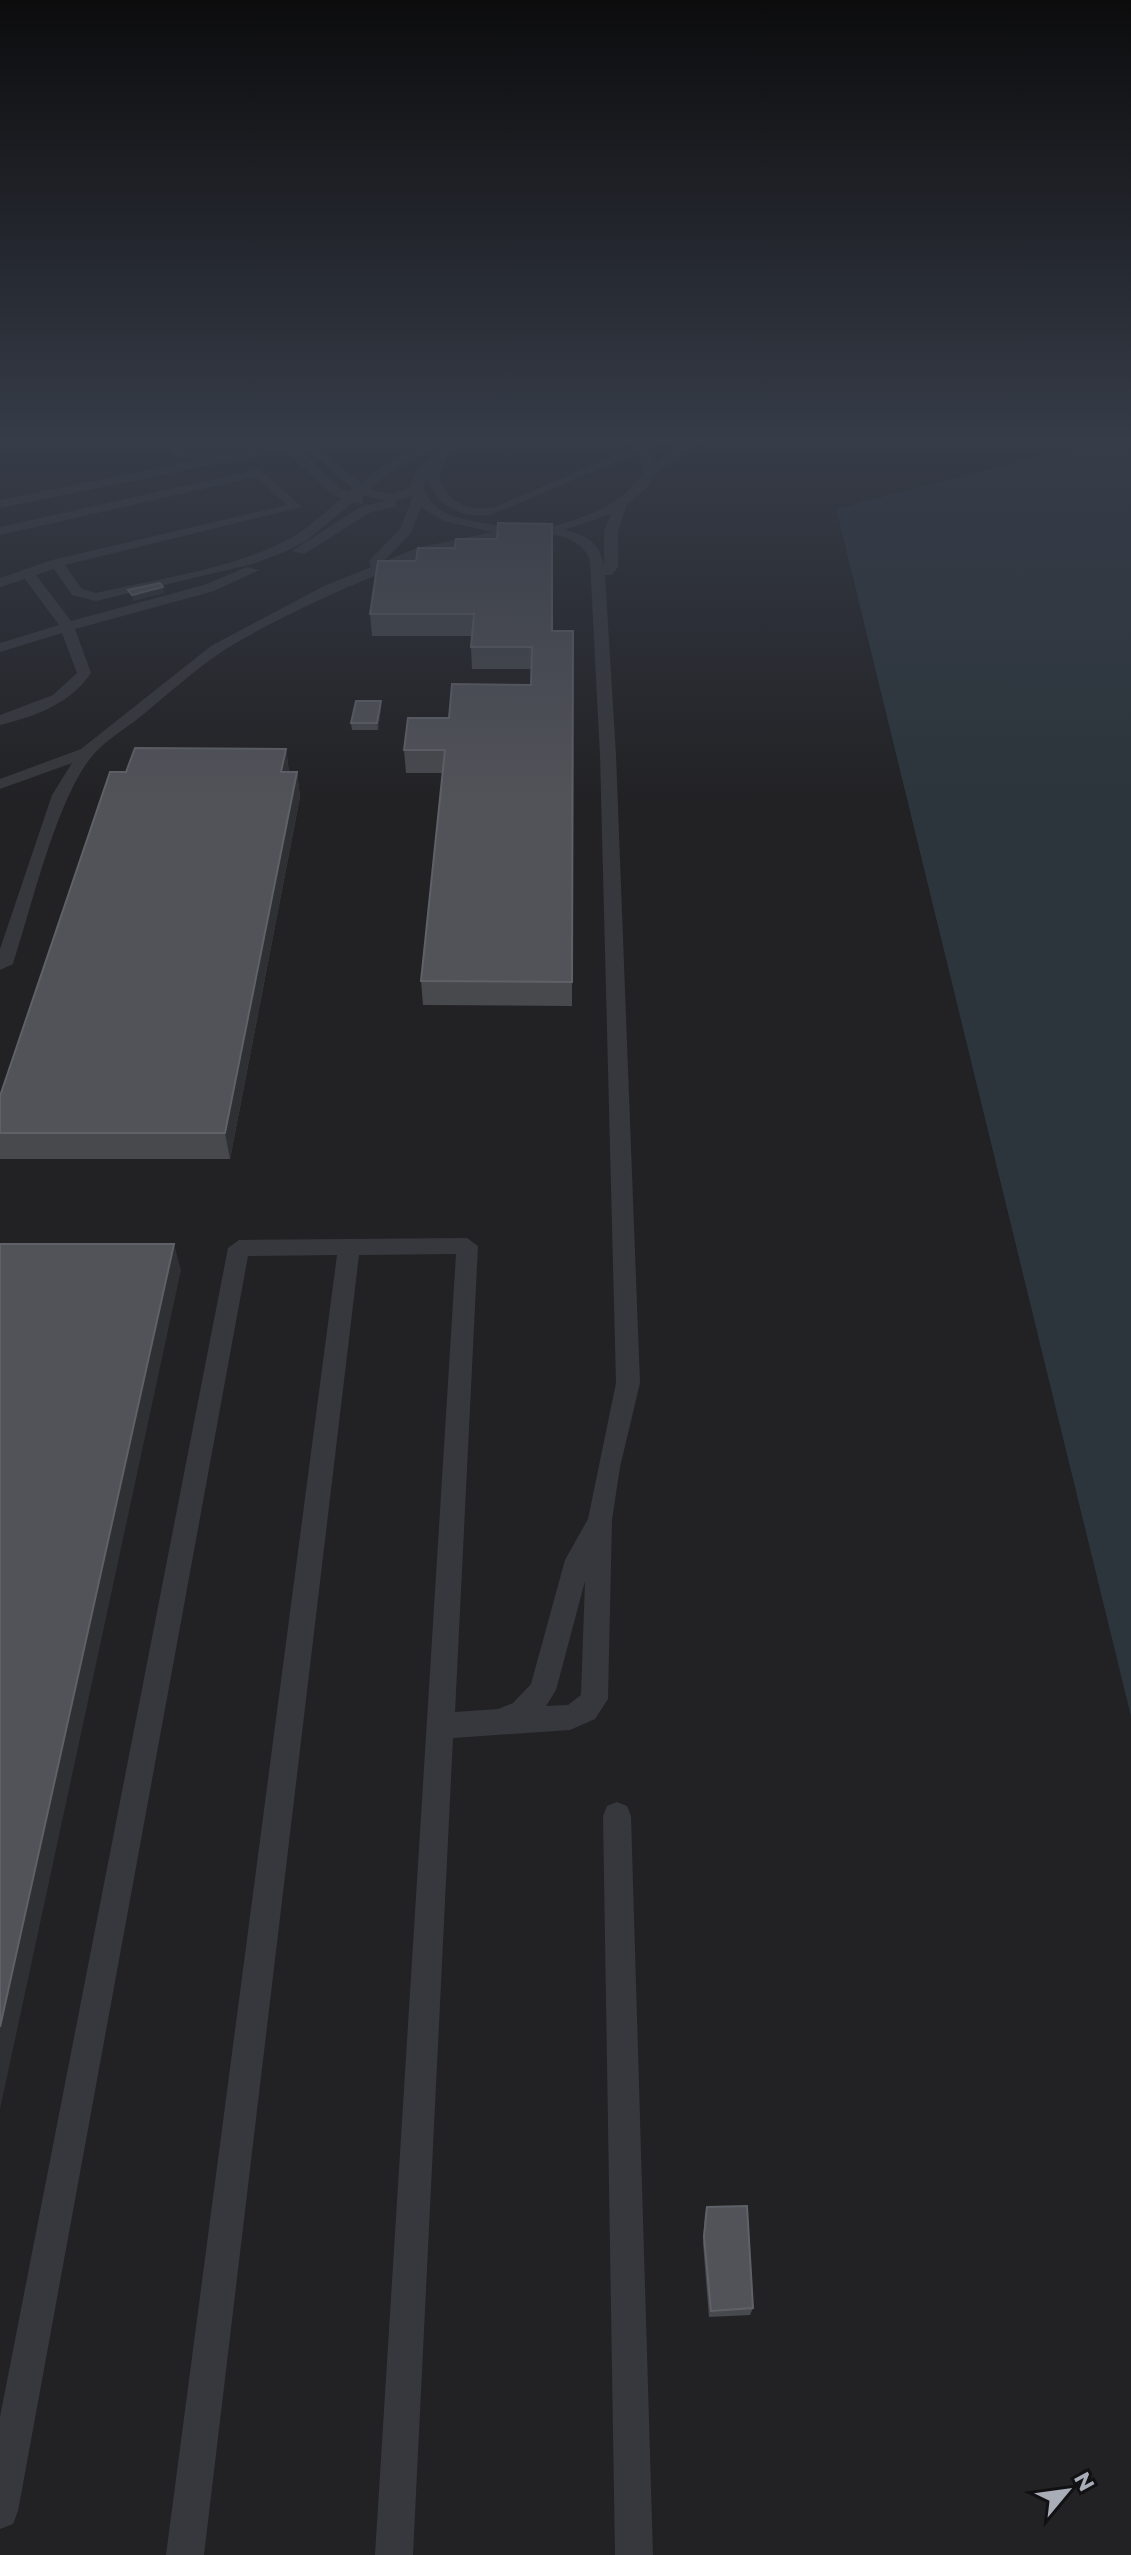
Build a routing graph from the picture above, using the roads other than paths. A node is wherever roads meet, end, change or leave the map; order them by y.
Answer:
1 (65, 561) edge
2 (240, 561) edge
3 (273, 561) edge
4 (376, 561) edge
5 (393, 561) edge
6 (597, 561) edge
7 (611, 561) edge
8 (57, 563) junction
9 (366, 571) junction
10 (27, 573) junction
11 (598, 582) junction
12 (0, 583) edge
13 (67, 626) junction
14 (0, 639) edge
15 (0, 648) edge
16 (0, 720) edge
17 (87, 752) junction
18 (0, 784) edge
19 (0, 964) edge
20 (349, 1247) junction
21 (600, 1520) junction
22 (491, 1722) junction
23 (441, 1726) junction
24 (617, 1816) dead end
25 (0, 2511) edge
26 (185, 2555) edge
27 (394, 2555) edge
28 (634, 2555) edge

1 - 8 street
2 - 8 street
3 - 13 street
4 - 9 street
5 - 9 street
6 - 11 street
7 - 11 street
8 - 10 street
9 - 17 street
10 - 12 street
10 - 13 street
11 - 21 street
13 - 14 street
13 - 15 street
13 - 16 street
17 - 18 street
17 - 19 street
20 - 23 street
20 - 25 street
20 - 26 street
21 - 22 street
21 - 22 street
22 - 23 street
23 - 27 street
24 - 28 street

